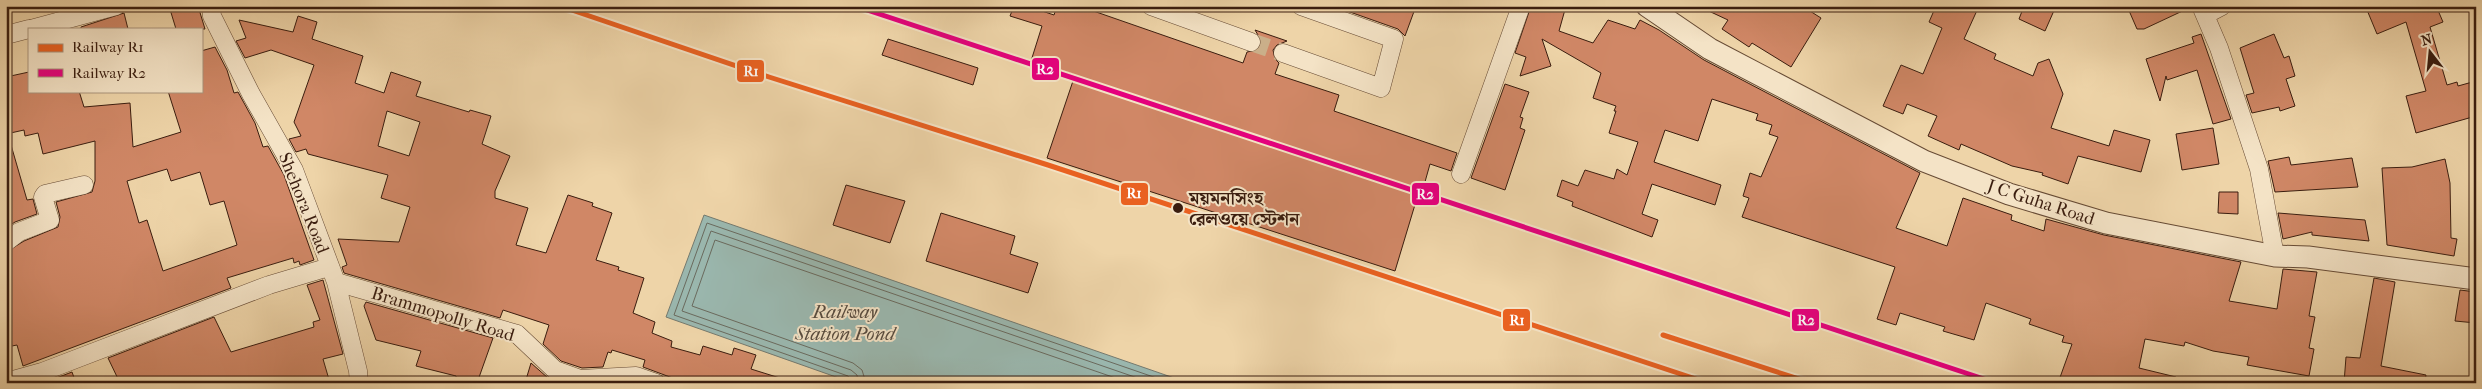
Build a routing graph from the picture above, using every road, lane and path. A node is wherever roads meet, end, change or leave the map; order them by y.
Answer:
1 (116, 6) edge
2 (210, 6) edge
3 (1151, 6) edge
4 (1301, 6) edge
5 (1521, 6) edge
6 (1647, 6) edge
7 (2222, 6) edge
8 (2203, 11) edge
9 (34, 28) edge
10 (28, 30) edge
11 (6, 35) edge
12 (1251, 42) tunnel mouth
13 (1283, 53) tunnel mouth
14 (1461, 174) dead end
15 (84, 185) dead end
16 (6, 242) edge
17 (2275, 256) junction
18 (333, 275) junction
19 (2476, 279) edge
20 (6, 382) edge
21 (359, 383) edge
22 (656, 383) edge

1 - 9 street
2 - 18 street, Shehora Road
3 - 12 street
4 - 13 street
5 - 14 street
6 - 17 street, J C Guha Road
7 - 8 street
8 - 17 street
10 - 11 street
15 - 16 street
17 - 19 street, J C Guha Road
18 - 20 street
18 - 21 street, Shehora Road
18 - 22 street, Brammopolly Road

